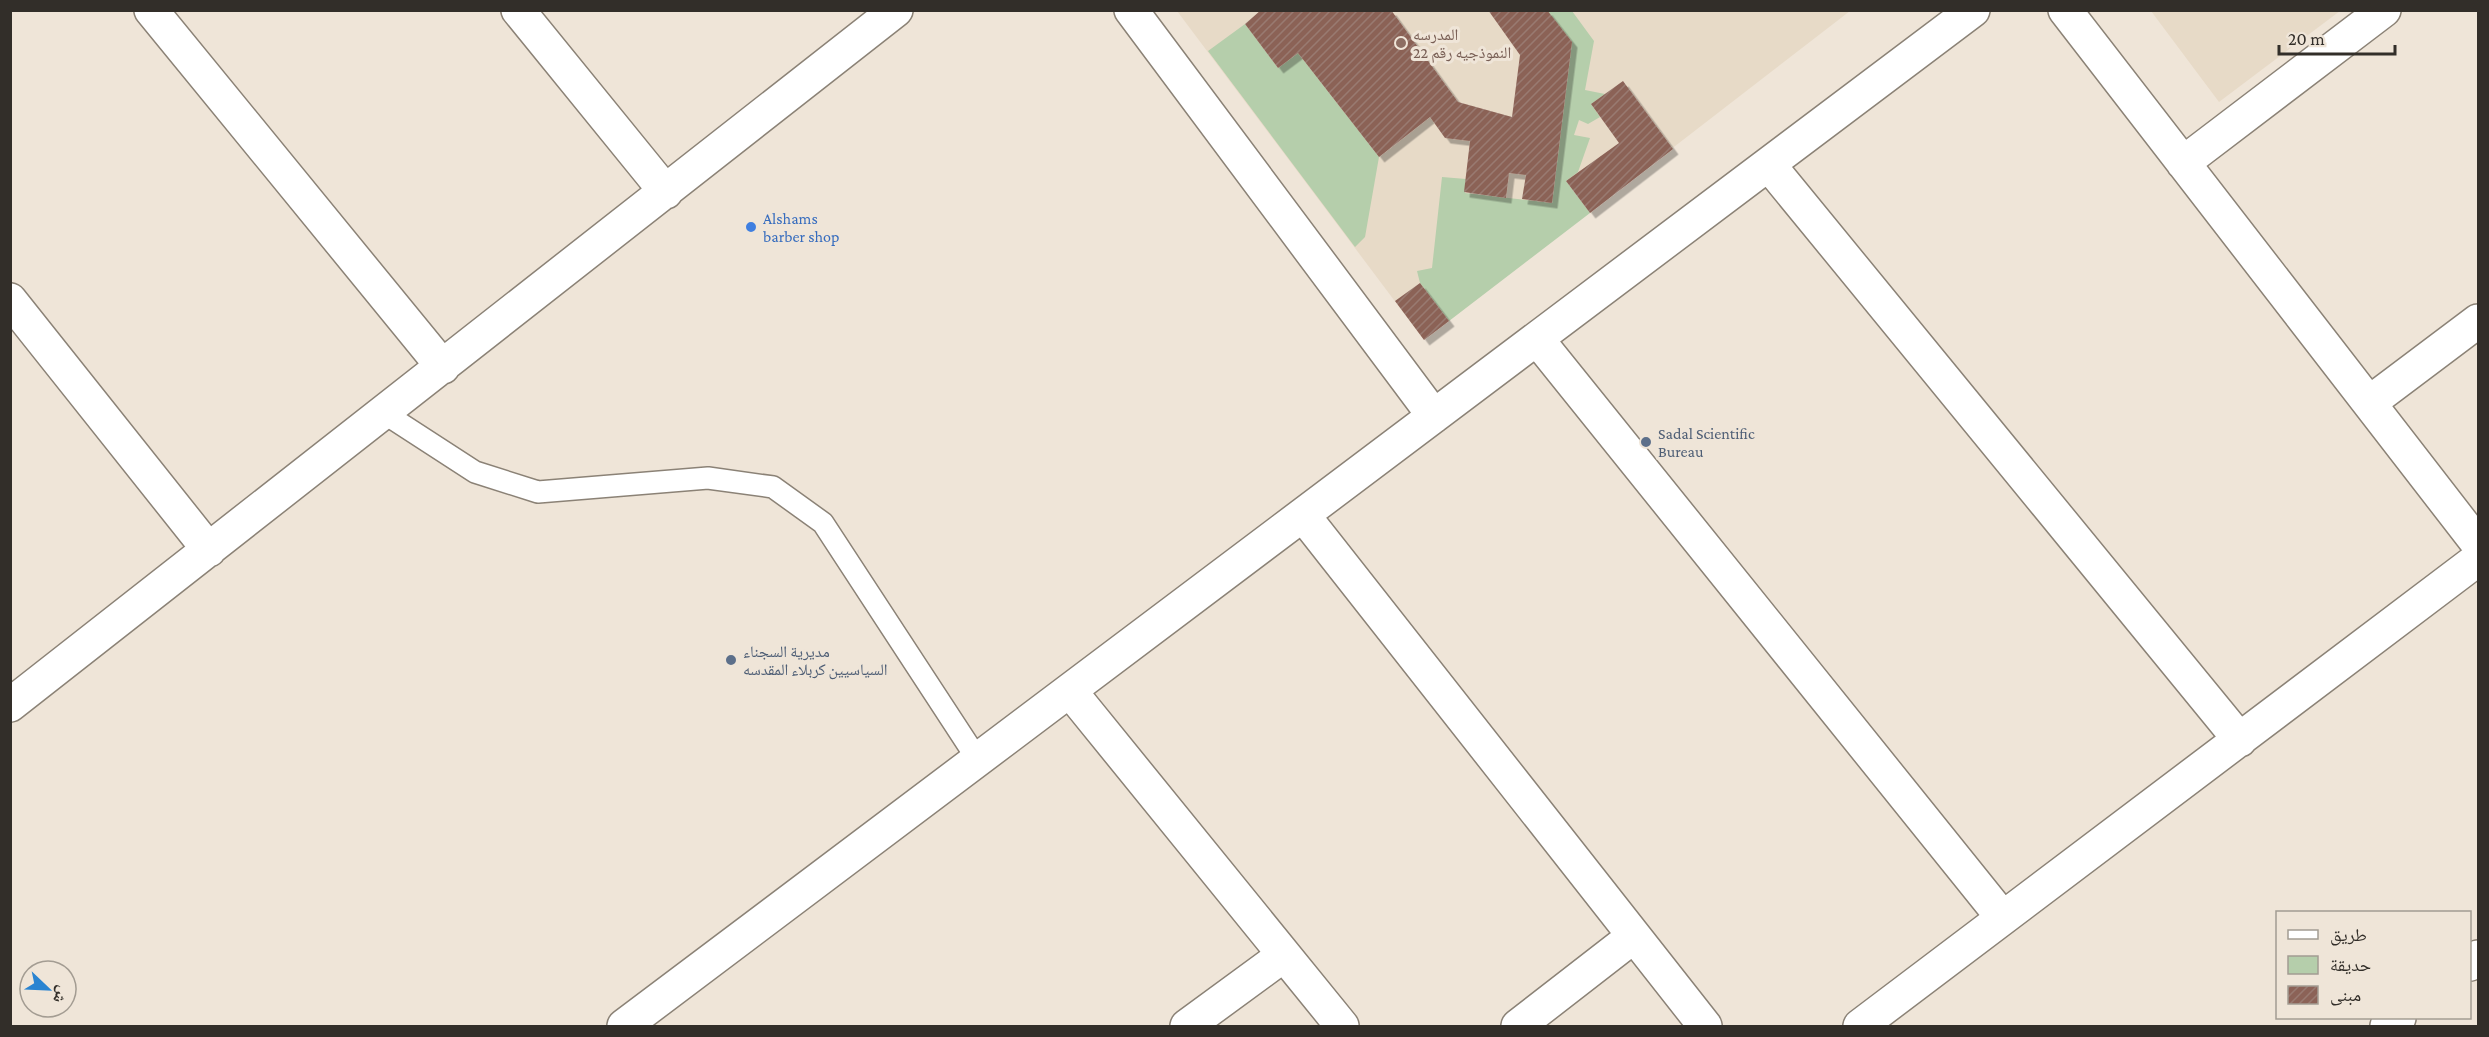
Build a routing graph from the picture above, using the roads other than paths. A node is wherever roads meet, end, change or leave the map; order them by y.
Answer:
1 (151, 10) edge
2 (518, 10) edge
3 (896, 10) edge
4 (1131, 10) edge
5 (1973, 10) edge
6 (2065, 10) edge
7 (2384, 10) edge
8 (2183, 163) junction
9 (1769, 165) junction
10 (666, 192) junction
11 (10, 300) edge
12 (2478, 321) edge
13 (1537, 339) junction
14 (443, 366) junction
15 (2369, 403) junction
16 (384, 413) junction
17 (1434, 416) junction
18 (1303, 515) junction
19 (2478, 544) edge
20 (209, 550) junction
21 (2478, 559) edge
22 (1070, 691) junction
23 (10, 705) edge
24 (2240, 740) junction
25 (978, 760) junction
26 (2003, 918) junction
27 (1634, 936) junction
28 (1284, 955) junction
29 (624, 1026) edge
30 (1187, 1026) edge
31 (1342, 1026) edge
32 (1518, 1026) edge
33 (1705, 1026) edge
34 (1860, 1026) edge

1 - 14 street
2 - 10 street
3 - 10 street
4 - 17 street
5 - 9 street
6 - 8 street
7 - 8 street
8 - 15 street
9 - 13 street
9 - 24 street
10 - 14 street
11 - 20 street
12 - 15 street
13 - 17 street
13 - 26 street
14 - 16 street
15 - 19 street
16 - 20 street
16 - 25 lane
17 - 18 street
18 - 22 street
18 - 27 street
20 - 23 street
21 - 24 street
22 - 25 street
22 - 28 street
24 - 26 street
25 - 29 street
26 - 34 street
27 - 32 street
27 - 33 street
28 - 30 street
28 - 31 street

